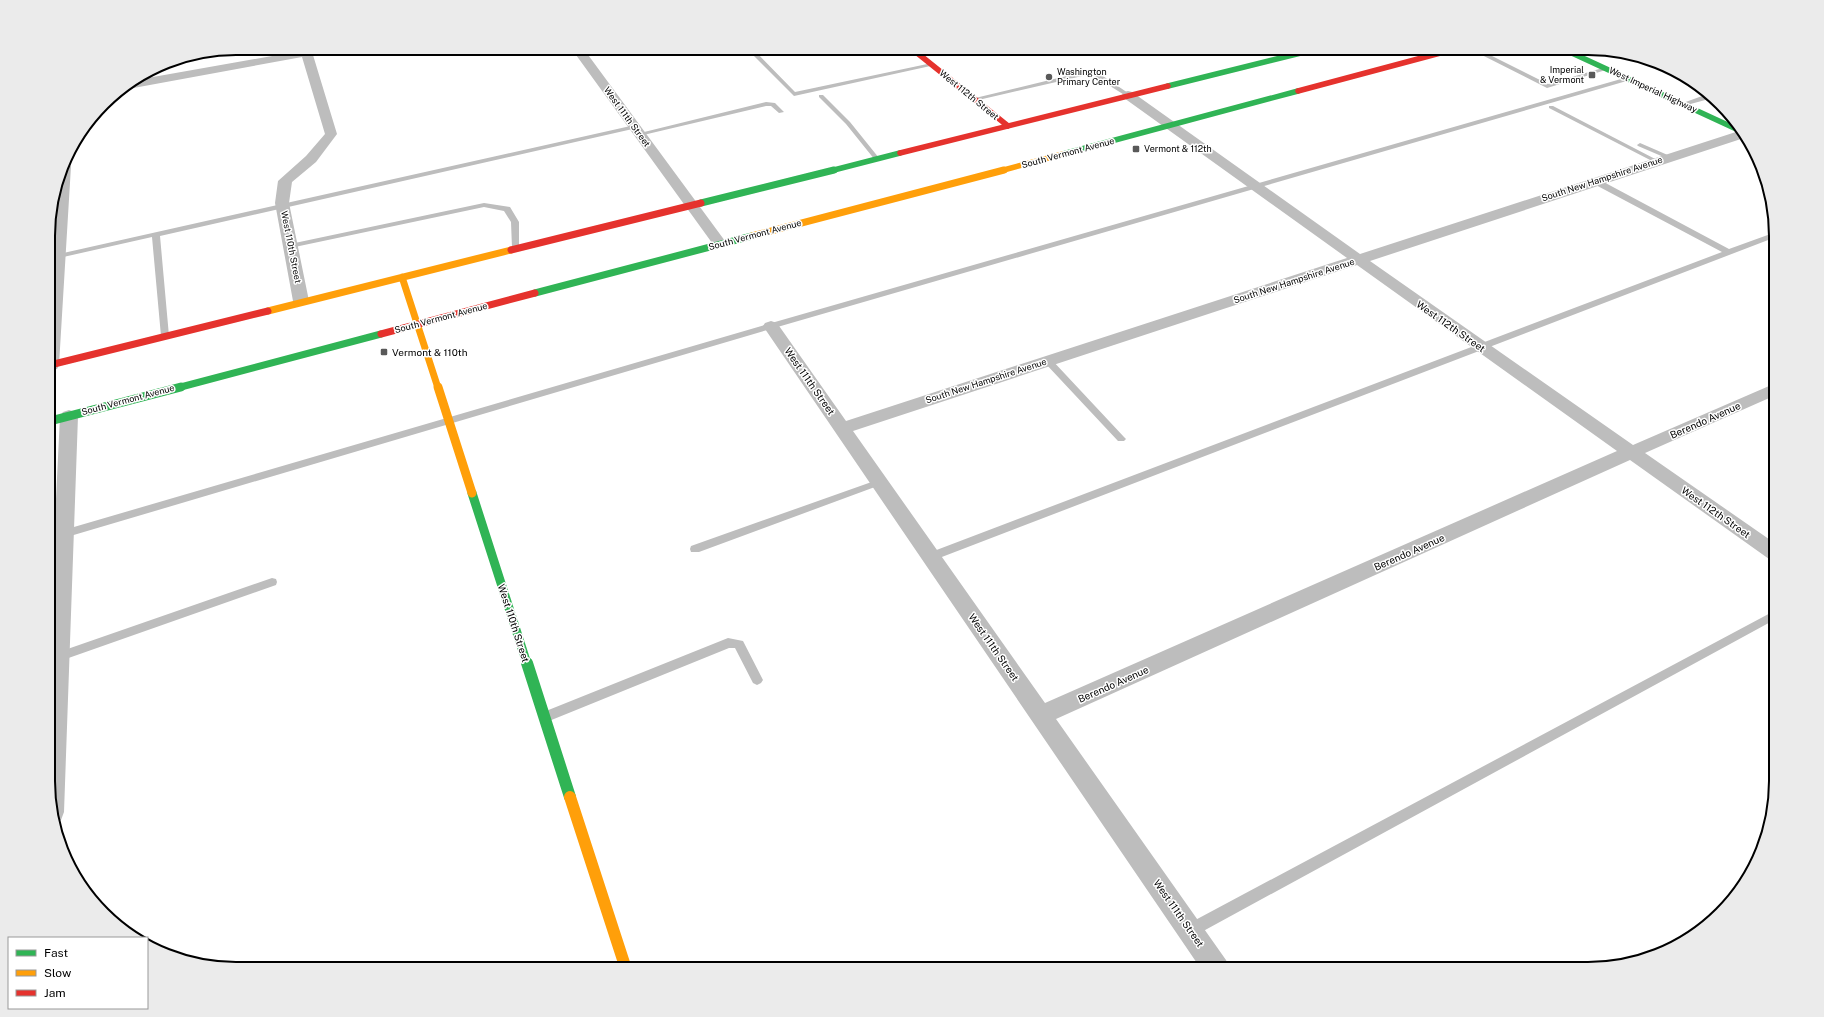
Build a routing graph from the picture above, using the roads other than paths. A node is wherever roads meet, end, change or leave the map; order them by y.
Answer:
1 (281, 55) edge
2 (307, 55) edge
3 (582, 55) edge
4 (756, 55) edge
5 (920, 55) edge
6 (1292, 55) edge
7 (1433, 55) edge
8 (1485, 55) edge
9 (1577, 55) edge
10 (932, 65) junction
11 (1606, 69) junction
12 (1628, 79) junction
13 (141, 82) edge
14 (1128, 95) junction
15 (821, 96) dead end
16 (974, 98) junction
17 (1704, 98) edge
18 (1683, 104) junction
19 (1551, 107) dead end
20 (782, 112) dead end
21 (1573, 112) dead end
22 (1008, 126) junction
23 (1170, 126) junction
24 (1732, 126) edge
25 (637, 131) junction
26 (1737, 135) edge
27 (877, 159) junction
28 (1662, 159) junction
29 (1595, 181) junction
30 (62, 187) edge
31 (1255, 187) junction
32 (691, 205) junction
33 (282, 206) junction
34 (156, 234) junction
35 (1769, 237) edge
36 (720, 244) junction
37 (290, 246) junction
38 (55, 248) edge
39 (516, 248) junction
40 (1728, 252) junction
41 (55, 257) edge
42 (1358, 260) junction
43 (402, 277) junction
44 (301, 301) junction
45 (417, 324) junction
46 (771, 326) junction
47 (165, 336) junction
48 (1480, 347) junction
49 (1048, 361) junction
50 (55, 364) edge
51 (1769, 391) edge
52 (59, 418) edge
53 (449, 422) junction
54 (843, 428) junction
55 (1121, 439) dead end
56 (1632, 453) junction
57 (880, 482) junction
58 (57, 536) edge
59 (696, 549) dead end
60 (1769, 549) edge
61 (930, 557) junction
62 (272, 582) dead end
63 (1769, 618) edge
64 (60, 656) junction
65 (757, 680) dead end
66 (1042, 715) junction
67 (545, 717) junction
68 (55, 754) edge
69 (1191, 930) junction
70 (624, 962) edge
71 (1212, 962) edge

1 - 13 street
2 - 33 street, West 110th Street
3 - 25 street, West 111th Street
4 - 10 lane
5 - 10 main road, West 112th Street
6 - 14 main road
7 - 23 main road, South Vermont Avenue
8 - 11 lane
9 - 11 main road, West Imperial Highway
10 - 16 main road, West 112th Street
11 - 12 main road, West Imperial Highway
12 - 18 main road, West Imperial Highway
12 - 31 lane
14 - 16 lane
14 - 22 main road
14 - 23 street, West 112th Street
15 - 27 lane
16 - 22 main road, West 112th Street
17 - 18 lane
18 - 24 main road, West Imperial Highway
19 - 28 lane
20 - 25 lane
21 - 28 lane
22 - 27 main road
23 - 31 street, West 112th Street
23 - 36 main road, South Vermont Avenue
25 - 32 street, West 111th Street
25 - 33 lane
26 - 28 street, South New Hampshire Avenue
27 - 32 main road
28 - 29 street, South New Hampshire Avenue
29 - 40 lane
29 - 42 street, South New Hampshire Avenue
30 - 38 street
31 - 42 street, West 112th Street
31 - 46 lane
32 - 36 street, West 111th Street
32 - 39 main road
33 - 34 lane
33 - 37 street, West 110th Street
34 - 41 lane
34 - 47 lane
35 - 40 lane
36 - 45 main road, South Vermont Avenue
37 - 39 lane
37 - 44 street, West 110th Street
39 - 43 main road
40 - 48 lane
42 - 48 street, West 112th Street
42 - 49 street, South New Hampshire Avenue
43 - 44 main road
43 - 45 main road, West 110th Street
44 - 47 main road
45 - 52 main road, South Vermont Avenue
45 - 53 main road, West 110th Street
46 - 53 lane
46 - 54 street, West 111th Street
47 - 50 main road
48 - 56 street, West 112th Street
48 - 61 lane
49 - 54 street, South New Hampshire Avenue
49 - 55 lane
51 - 56 street, Berendo Avenue
52 - 58 street
53 - 58 lane
53 - 67 main road, West 110th Street
54 - 57 street, West 111th Street
56 - 60 street, West 112th Street
56 - 66 street, Berendo Avenue
57 - 59 lane
57 - 61 street, West 111th Street
58 - 64 street
61 - 66 street, West 111th Street
62 - 64 lane
63 - 69 lane
64 - 68 street
65 - 67 lane
66 - 69 street, West 111th Street
67 - 70 main road, West 110th Street
69 - 71 street, West 111th Street

